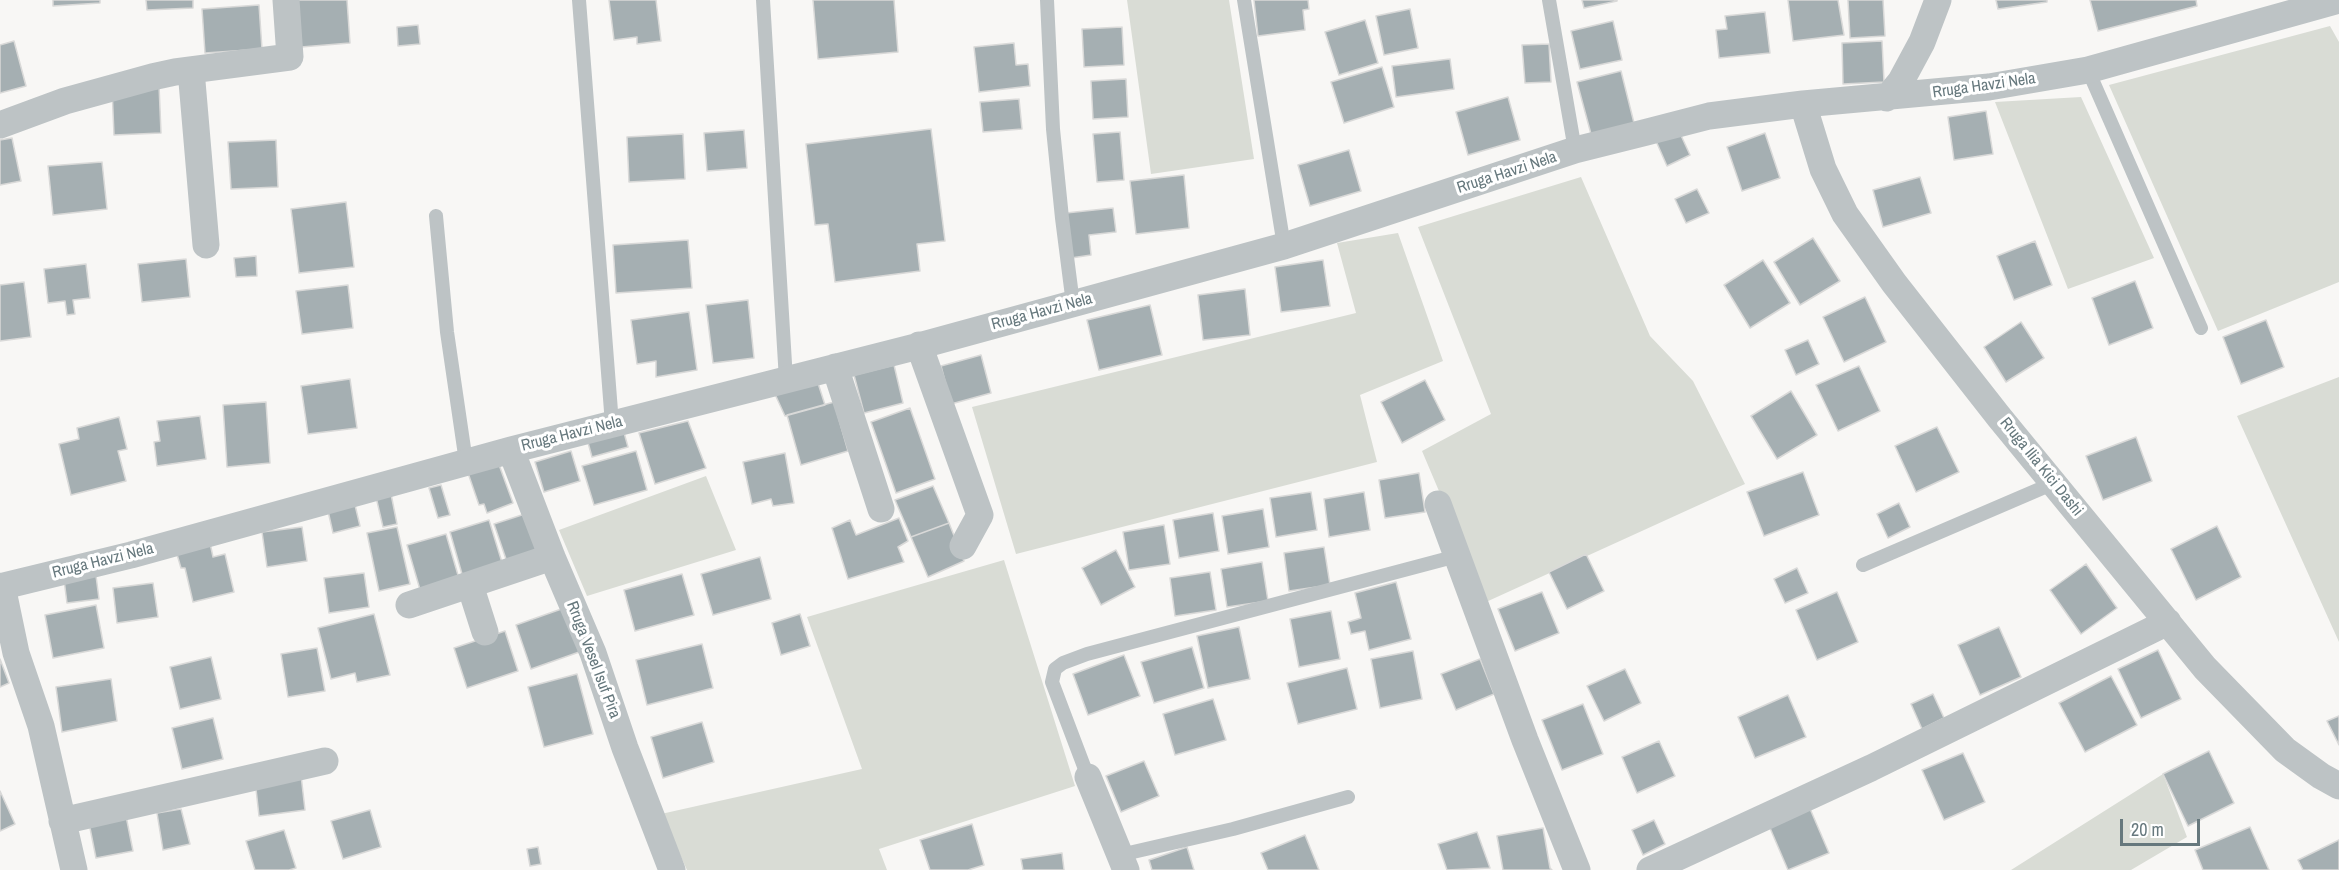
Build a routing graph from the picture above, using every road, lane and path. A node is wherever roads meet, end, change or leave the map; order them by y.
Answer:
1 (286, 0) edge
2 (579, 0) edge
3 (763, 0) edge
4 (1047, 0) edge
5 (1244, 0) edge
6 (1549, 0) edge
7 (1938, 0) edge
8 (2339, 0) edge
9 (191, 70) junction
10 (2088, 70) junction
11 (1887, 98) junction
12 (1803, 104) junction
13 (0, 125) edge
14 (1575, 150) junction
15 (436, 216) dead end
16 (206, 245) dead end
17 (1284, 246) junction
18 (1073, 304) junction
19 (2201, 328) dead end
20 (919, 345) junction
21 (835, 368) junction
22 (786, 380) junction
23 (612, 424) junction
24 (511, 450) junction
25 (466, 462) junction
26 (2054, 483) junction
27 (1438, 504) dead end
28 (881, 508) dead end
29 (963, 546) dead end
30 (1457, 556) junction
31 (552, 557) junction
32 (1863, 565) dead end
33 (470, 585) junction
34 (1, 587) edge
35 (409, 605) dead end
36 (2168, 622) junction
37 (485, 632) dead end
38 (325, 761) dead end
39 (1088, 777) joint
40 (2339, 786) edge
41 (1348, 797) dead end
42 (62, 821) junction
43 (1123, 862) edge
44 (74, 870) edge
45 (672, 870) edge
46 (1577, 870) edge
47 (1650, 870) edge

1 - 9 street
2 - 23 lane
3 - 22 lane
4 - 18 lane
5 - 17 lane
6 - 14 lane
7 - 11 street
8 - 10 street, Rruga Havzi Nela
9 - 13 street
9 - 16 street
10 - 11 street, Rruga Havzi Nela
10 - 19 lane
11 - 12 street, Rruga Havzi Nela
12 - 14 street, Rruga Havzi Nela
12 - 26 street, Rruga Ilia Kici Dashi
14 - 17 street, Rruga Havzi Nela
15 - 25 lane
17 - 18 street, Rruga Havzi Nela
18 - 20 street, Rruga Havzi Nela
20 - 21 street, Rruga Havzi Nela
20 - 29 street
21 - 22 street, Rruga Havzi Nela
21 - 28 street
22 - 23 street, Rruga Havzi Nela
23 - 24 street, Rruga Havzi Nela
24 - 25 street, Rruga Havzi Nela
24 - 31 street, Rruga Vesel Isuf Pira
25 - 34 street, Rruga Havzi Nela
26 - 32 lane
26 - 36 street, Rruga Ilia Kici Dashi
27 - 30 street
30 - 39 lane
30 - 46 street
31 - 33 street
31 - 45 street, Rruga Vesel Isuf Pira
33 - 35 street
33 - 37 street
34 - 42 street
36 - 40 street, Rruga Ilia Kici Dashi
36 - 47 street
38 - 42 street
39 - 43 street
41 - 43 lane
42 - 44 street

